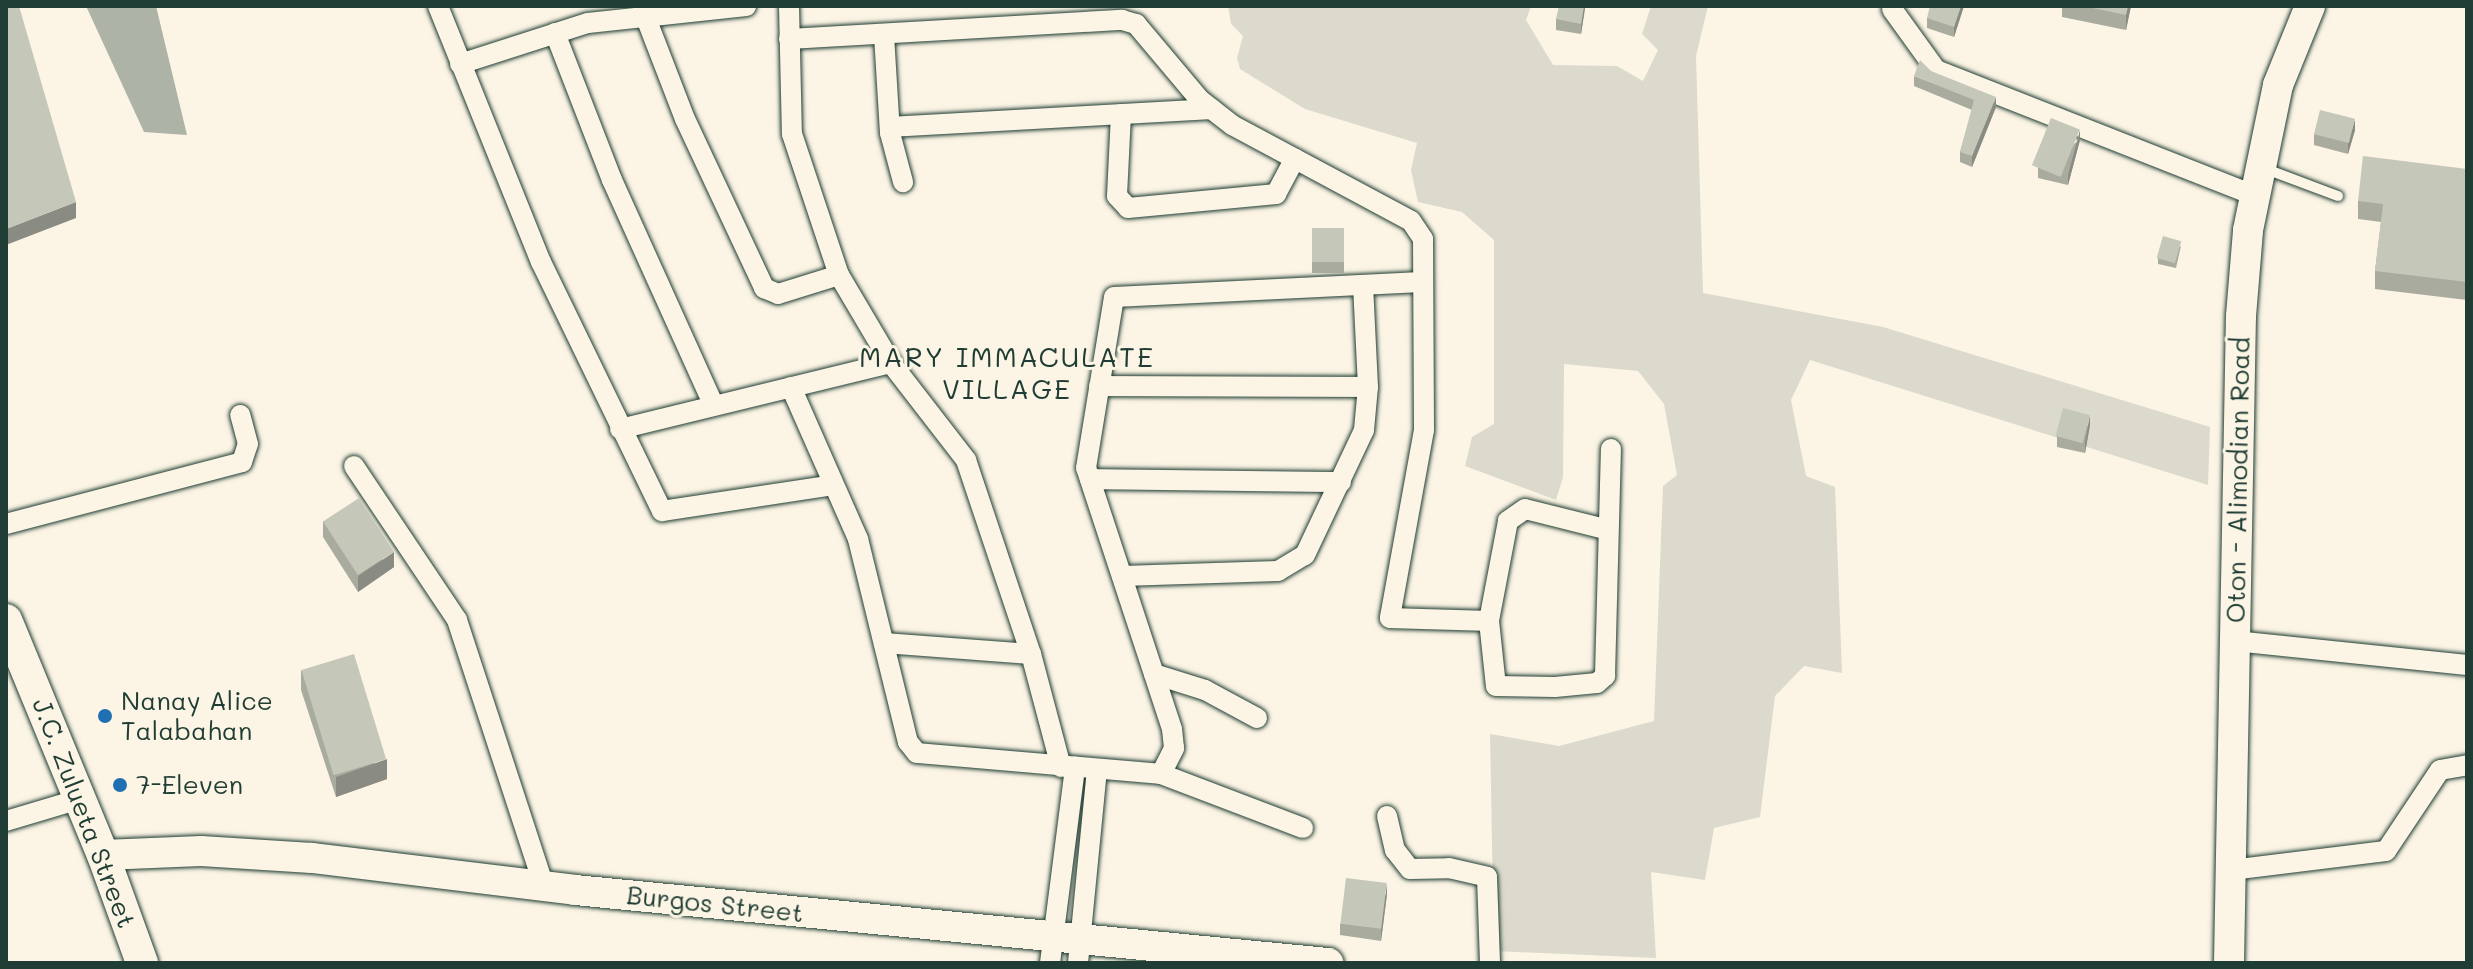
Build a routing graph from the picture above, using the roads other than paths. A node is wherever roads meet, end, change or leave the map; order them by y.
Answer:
1 (438, 6) edge
2 (746, 6) edge
3 (789, 6) edge
4 (2310, 6) edge
5 (1892, 9) dead end
6 (646, 18) junction
7 (555, 33) junction
8 (884, 35) junction
9 (789, 39) junction
10 (460, 64) junction
11 (1211, 109) junction
12 (1121, 114) junction
13 (890, 127) junction
14 (1295, 159) junction
15 (2257, 181) junction
16 (903, 182) dead end
17 (2338, 196) dead end
18 (839, 275) junction
19 (1422, 282) junction
20 (1363, 285) junction
21 (891, 363) junction
22 (1099, 386) junction
23 (791, 387) junction
24 (1368, 387) junction
25 (713, 404) junction
26 (240, 415) dead end
27 (620, 429) junction
28 (1611, 449) dead end
29 (354, 466) dead end
30 (1090, 479) junction
31 (1341, 482) junction
32 (833, 485) junction
33 (6, 524) edge
34 (1605, 529) junction
35 (1122, 576) junction
36 (6, 620) edge
37 (1489, 621) junction
38 (2235, 641) junction
39 (884, 643) junction
40 (1031, 654) junction
41 (2467, 665) edge
42 (17, 671) edge
43 (1154, 674) junction
44 (1257, 718) dead end
45 (2467, 765) edge
46 (1068, 767) junction
47 (1097, 770) junction
48 (1161, 774) junction
49 (80, 799) junction
50 (1387, 816) dead end
51 (6, 821) edge
52 (1303, 828) dead end
53 (103, 855) junction
54 (2231, 870) junction
55 (543, 883) junction
56 (1050, 950) edge
57 (1080, 952) edge
58 (1282, 961) edge
59 (142, 963) edge
60 (1328, 963) edge
61 (1490, 963) edge
62 (2229, 963) edge

1 - 10 street
2 - 6 street
3 - 9 street
4 - 15 street, Oton - Alimodian Road
5 - 15 street
6 - 7 street
6 - 18 street
7 - 10 street
7 - 25 street
8 - 9 street
8 - 11 street
8 - 13 street
9 - 18 street
10 - 27 street
11 - 12 street
11 - 14 street
12 - 13 street
12 - 14 street
13 - 16 street
14 - 19 street
15 - 17 lane
15 - 38 street, Oton - Alimodian Road
18 - 21 street
19 - 20 street
19 - 37 street
20 - 22 street
20 - 24 street
21 - 23 street
21 - 40 street
22 - 24 street
22 - 30 street
23 - 25 street
23 - 32 street
24 - 31 street
25 - 27 street
26 - 33 street
27 - 32 street
28 - 34 street
29 - 55 street
30 - 31 street
30 - 35 street
31 - 35 street
32 - 39 street
34 - 37 street
34 - 37 street
35 - 43 street
36 - 42 main road, J.C. Zulueta Street
38 - 41 street
38 - 54 street, Oton - Alimodian Road
39 - 40 street
39 - 46 street
40 - 46 street
42 - 49 main road, J.C. Zulueta Street
43 - 44 street
43 - 48 street
45 - 54 street
46 - 47 street
46 - 56 street
47 - 48 street
47 - 57 street
48 - 52 street
49 - 51 street
49 - 53 main road, J.C. Zulueta Street
50 - 61 street
53 - 55 street, Burgos Street
53 - 59 main road, J.C. Zulueta Street
54 - 62 street, Oton - Alimodian Road
55 - 56 street, Burgos Street
56 - 57 street, Burgos Street
57 - 58 street, Burgos Street
58 - 60 street, Burgos Street

